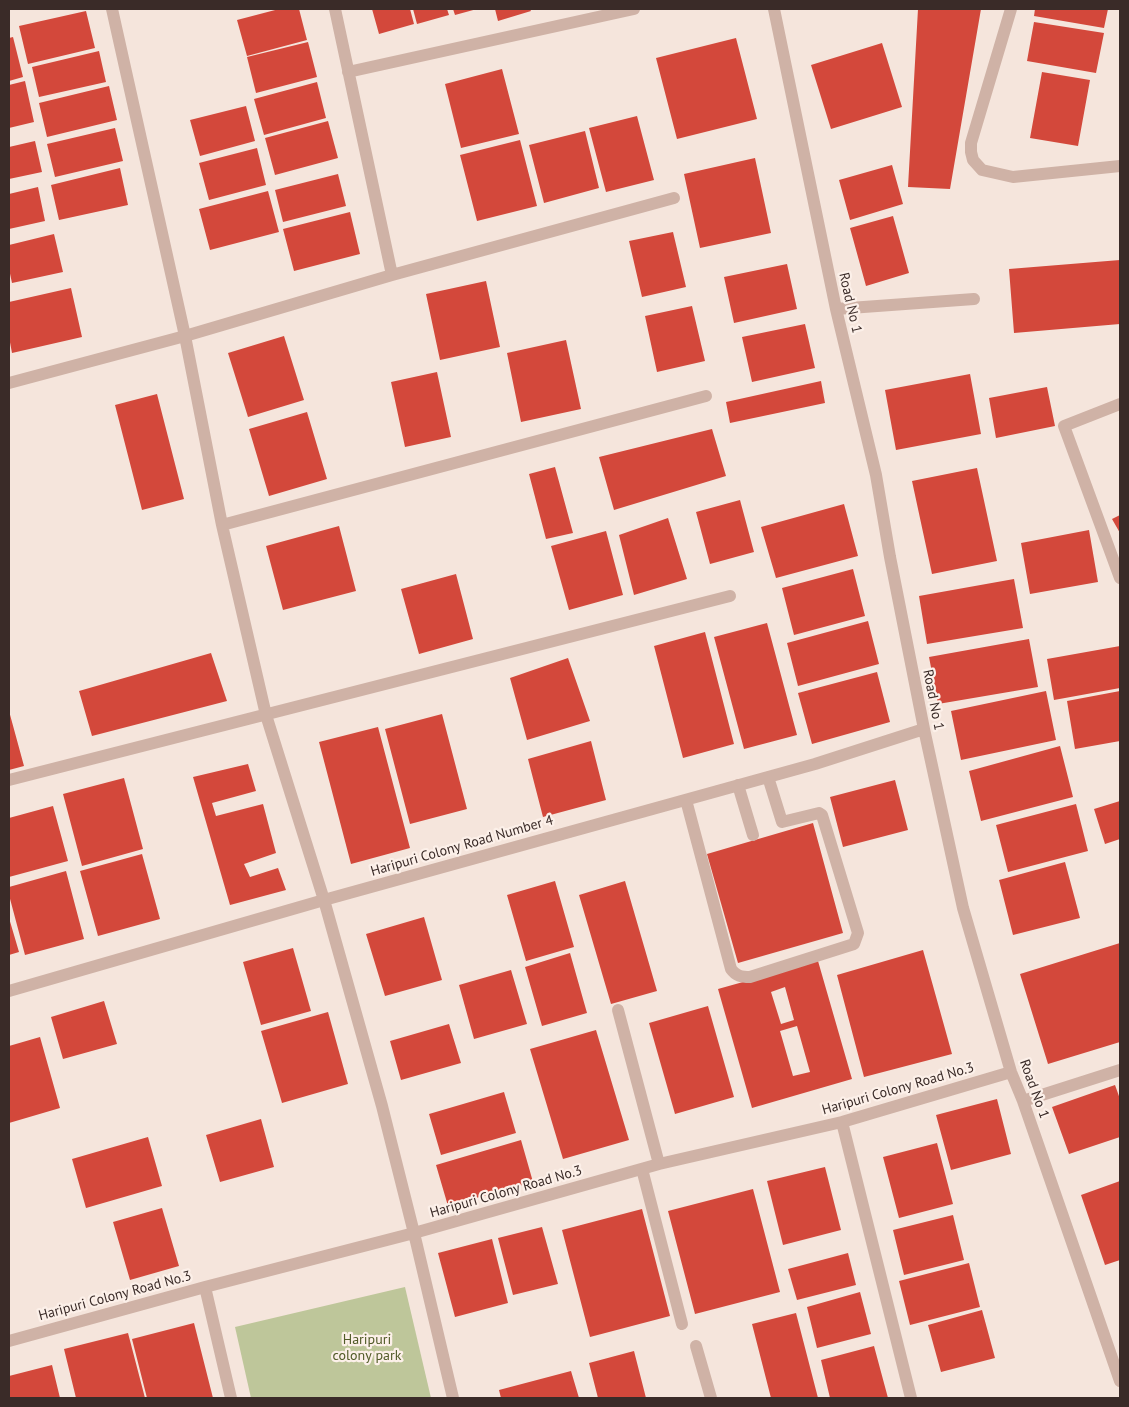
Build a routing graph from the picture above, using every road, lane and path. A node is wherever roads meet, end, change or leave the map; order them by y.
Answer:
1 (112, 9) edge
2 (335, 9) edge
3 (634, 9) edge
4 (774, 9) edge
5 (1011, 9) edge
6 (348, 72) junction
7 (1120, 166) edge
8 (674, 198) dead end
9 (392, 275) junction
10 (974, 299) dead end
11 (836, 309) junction
12 (185, 336) junction
13 (9, 383) edge
14 (706, 396) dead end
15 (1120, 404) edge
16 (222, 525) junction
17 (1120, 578) edge
18 (730, 596) dead end
19 (266, 715) junction
20 (924, 729) junction
21 (768, 777) junction
22 (9, 780) edge
23 (738, 785) junction
24 (686, 800) junction
25 (753, 835) dead end
26 (324, 900) junction
27 (9, 991) edge
28 (618, 1010) dead end
29 (1120, 1070) edge
30 (1011, 1072) junction
31 (1023, 1101) junction
32 (842, 1122) junction
33 (658, 1164) junction
34 (642, 1169) junction
35 (414, 1233) junction
36 (205, 1287) junction
37 (682, 1324) dead end
38 (9, 1341) edge
39 (696, 1346) dead end
40 (1120, 1381) edge
41 (231, 1398) edge
42 (453, 1398) edge
43 (711, 1398) edge
44 (911, 1398) edge

1 - 12 street
2 - 6 street
3 - 6 street
4 - 11 street, Road No 1
5 - 7 street
6 - 9 street
8 - 9 street
9 - 12 street
10 - 11 street
11 - 20 street, Road No 1
12 - 13 street
12 - 16 street
14 - 16 street
15 - 17 street
16 - 19 street
18 - 19 street
19 - 22 street
19 - 26 street
20 - 21 street, Haripuri Colony Road Number 4
20 - 30 street, Road No 1
21 - 23 street, Haripuri Colony Road Number 4
21 - 24 street
23 - 24 street, Haripuri Colony Road Number 4
23 - 25 street
24 - 26 street, Haripuri Colony Road Number 4
26 - 27 street, Haripuri Colony Road Number 4
26 - 35 street
28 - 33 street
29 - 31 street
30 - 31 street, Road No 1
30 - 32 street, Haripuri Colony Road No.3
31 - 40 street, Road No 1
32 - 33 street, Haripuri Colony Road No.3
32 - 44 street
33 - 34 street, Haripuri Colony Road No.3
34 - 35 street, Haripuri Colony Road No.3
34 - 37 street
35 - 36 street, Haripuri Colony Road No.3
35 - 42 street
36 - 38 street, Haripuri Colony Road No.3
36 - 41 street
39 - 43 street

